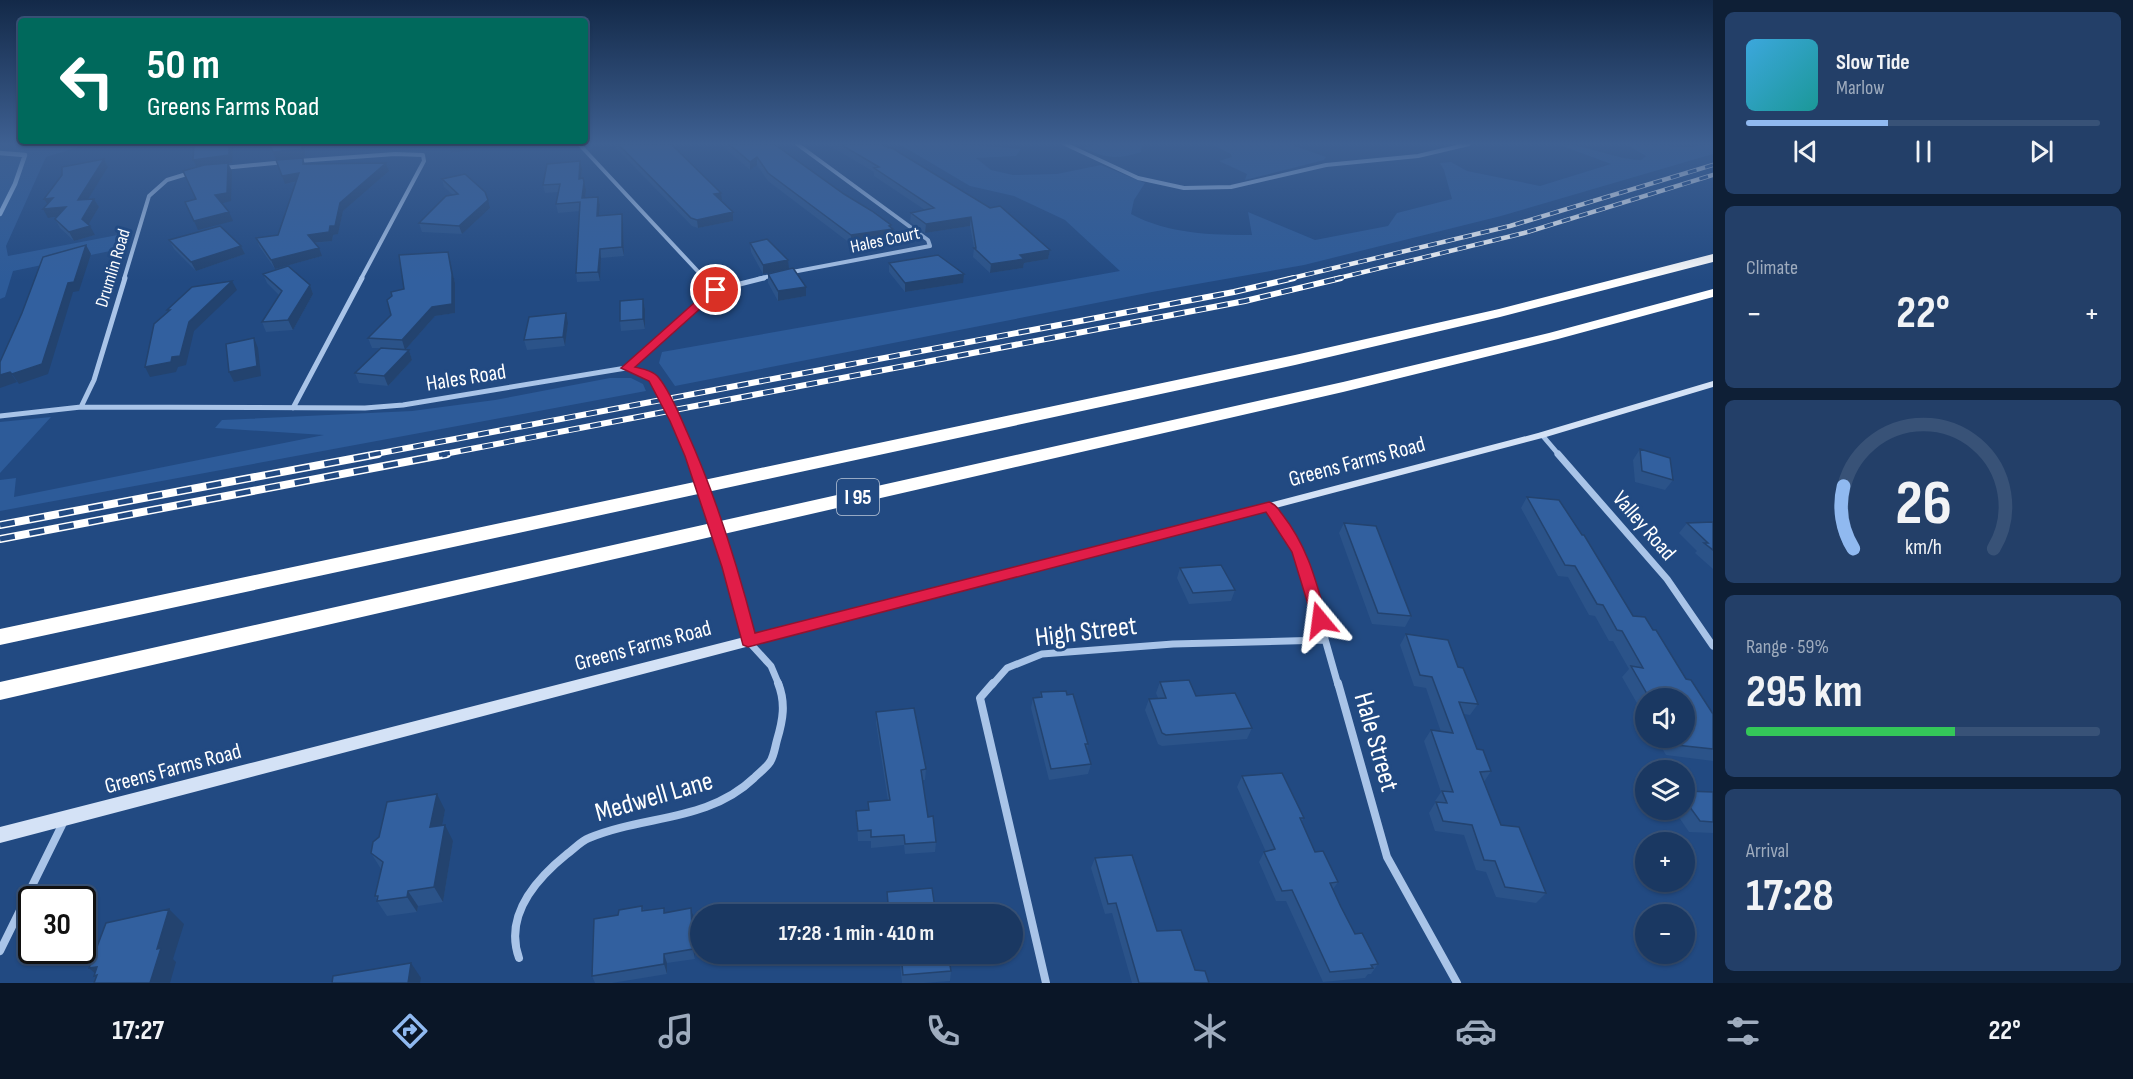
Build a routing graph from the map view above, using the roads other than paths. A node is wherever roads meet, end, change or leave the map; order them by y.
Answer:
1 (156, 190) edge
2 (408, 190) edge
3 (621, 190) edge
4 (861, 190) edge
5 (1713, 258) edge
6 (716, 290) junction
7 (1713, 293) edge
8 (626, 368) junction
9 (1713, 384) edge
10 (81, 407) junction
11 (293, 408) junction
12 (0, 416) edge
13 (1542, 435) junction
14 (1269, 507) junction
15 (0, 637) edge
16 (1325, 640) junction
17 (748, 641) junction
18 (1713, 646) edge
19 (0, 691) edge
20 (66, 818) junction
21 (0, 835) edge
22 (0, 951) edge
23 (519, 958) dead end
24 (1046, 983) edge
25 (1457, 983) edge

1 - 10 street, Drumlin Road
2 - 11 street
3 - 6 street
4 - 6 street, Hales Court
5 - 15 highway, I 95
6 - 8 street, Hales Court
7 - 19 highway, I 95
8 - 11 street, Hales Road
8 - 17 street, bridge
9 - 13 main road, Greens Farms Road
10 - 11 street, Hales Road
10 - 12 street, Hales Road
13 - 14 main road, Greens Farms Road
13 - 18 street, Valley Road
14 - 16 street, Hale Street
14 - 17 main road, Greens Farms Road
16 - 24 street, High Street
16 - 25 street, Hale Street
17 - 20 main road, Greens Farms Road
17 - 23 street, Medwell Lane
20 - 21 main road, Greens Farms Road
20 - 22 street

